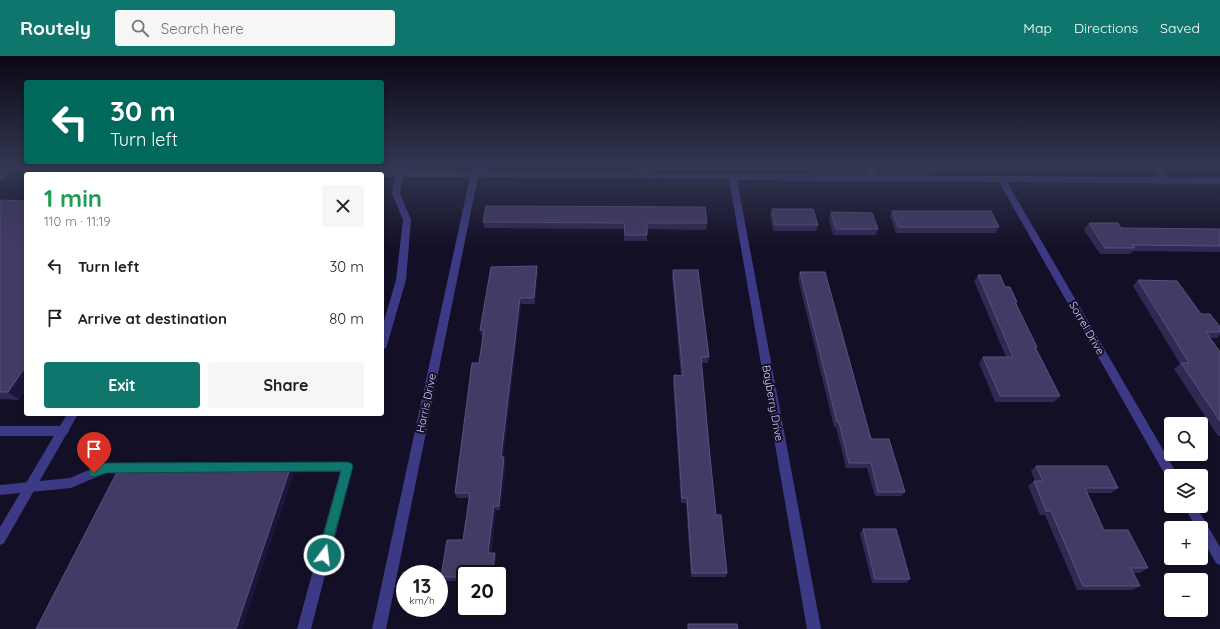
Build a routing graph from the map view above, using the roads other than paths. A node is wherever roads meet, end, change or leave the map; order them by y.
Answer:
1 (396, 194) edge
2 (472, 194) edge
3 (736, 194) edge
4 (1010, 194) edge
5 (384, 338) edge
6 (72, 416) edge
7 (0, 431) edge
8 (63, 431) junction
9 (1168, 469) edge
10 (30, 488) junction
11 (0, 490) edge
12 (1194, 513) edge
13 (0, 539) edge
14 (1220, 559) edge
15 (304, 629) edge
16 (379, 629) edge
17 (814, 629) edge

1 - 5 street
2 - 16 street, Harris Drive
3 - 17 street, Bayberry Drive
4 - 9 street, Sorrel Drive
6 - 8 street
7 - 8 street
8 - 10 street
10 - 11 street
10 - 13 street
10 - 15 street
12 - 14 street

